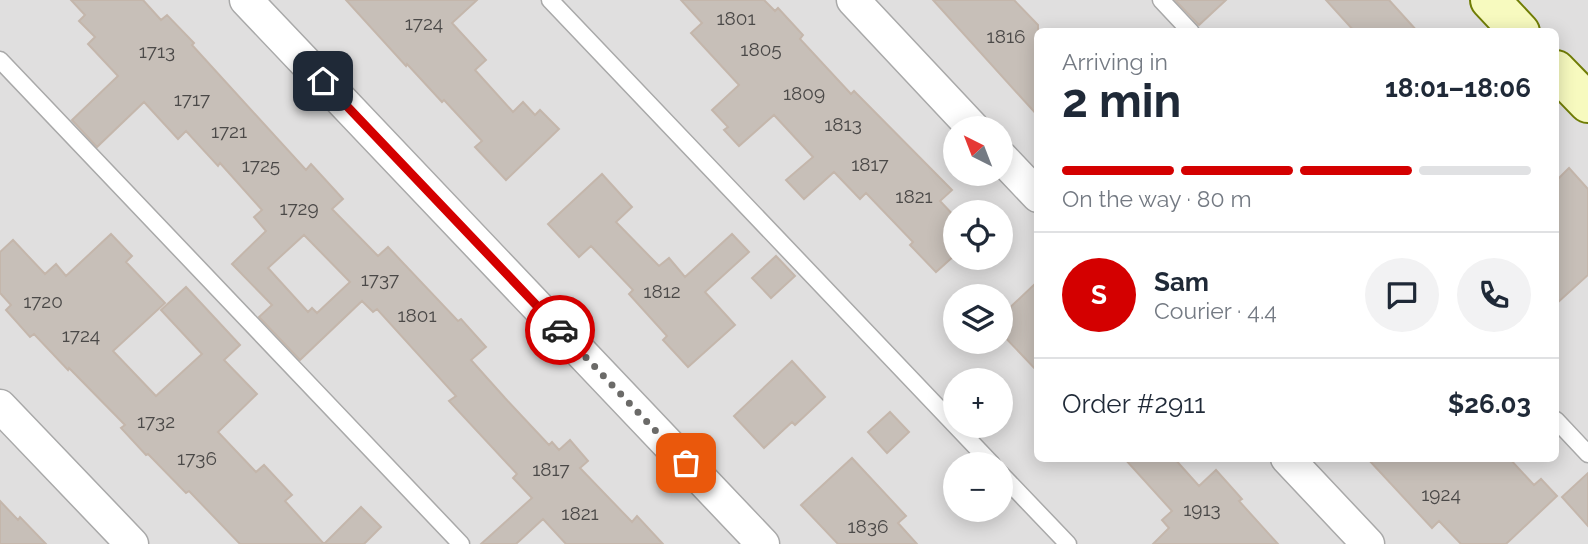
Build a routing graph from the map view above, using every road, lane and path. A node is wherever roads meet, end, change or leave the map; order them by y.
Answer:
1 (246, 0) edge
2 (550, 0) edge
3 (853, 0) edge
4 (1161, 0) edge
5 (1490, 0) edge
6 (1187, 28) edge
7 (1516, 28) edge
8 (0, 60) edge
9 (1559, 72) edge
10 (1588, 103) edge
11 (962, 116) edge
12 (1013, 170) edge
13 (1034, 192) edge
14 (0, 406) edge
15 (1559, 423) edge
16 (981, 452) edge
17 (1588, 454) edge
18 (1291, 462) edge
19 (1013, 487) edge
20 (132, 544) edge
21 (461, 544) edge
22 (763, 544) edge
23 (1068, 544) edge
24 (1368, 544) edge

1 - 22 street
2 - 16 lane
3 - 11 street
4 - 6 lane
5 - 7 street
8 - 21 lane
9 - 10 street
12 - 13 street
14 - 20 street
15 - 17 lane
18 - 24 street
19 - 23 lane

